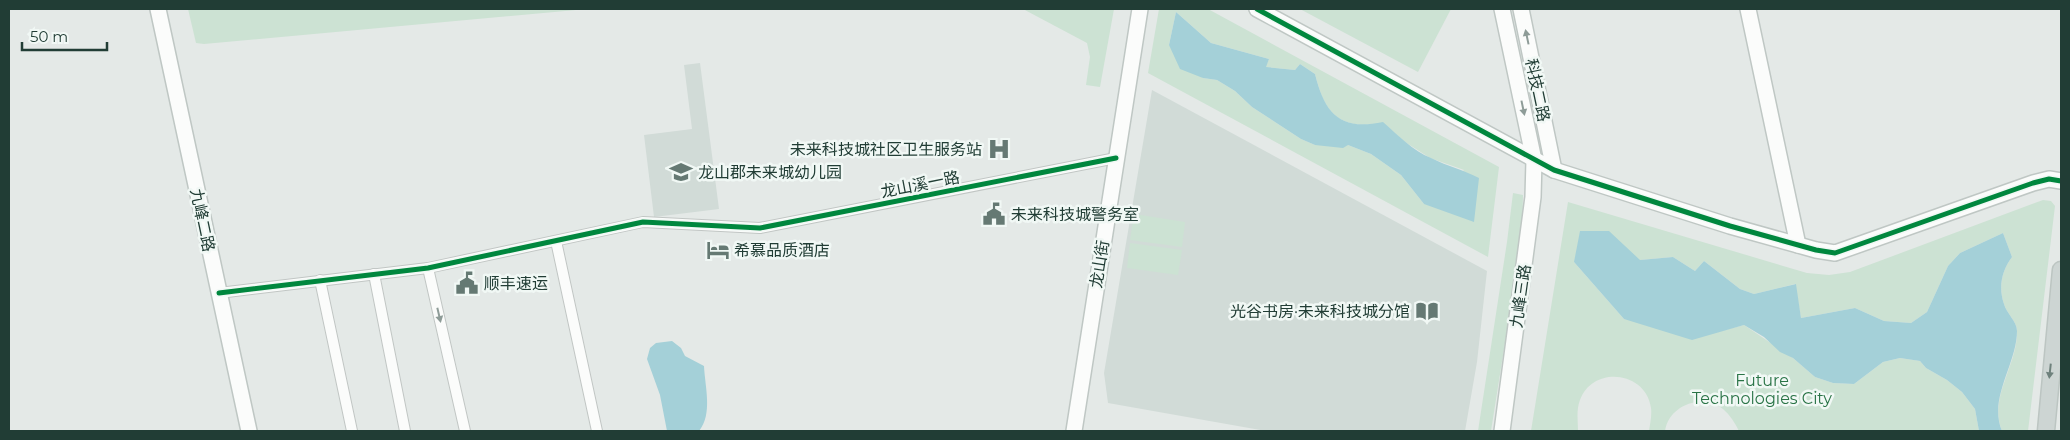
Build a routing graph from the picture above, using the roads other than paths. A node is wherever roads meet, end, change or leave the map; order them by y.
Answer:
1 (158, 9) edge
2 (1140, 9) edge
3 (1257, 9) edge
4 (1502, 9) edge
5 (1521, 9) edge
6 (1748, 9) edge
7 (1116, 158) junction
8 (1534, 160) junction
9 (1554, 170) junction
10 (2061, 181) edge
11 (556, 241) junction
12 (1798, 245) junction
13 (428, 268) junction
14 (2061, 270) edge
15 (374, 274) junction
16 (320, 280) junction
17 (219, 293) junction
18 (249, 431) edge
19 (352, 431) edge
20 (405, 431) edge
21 (465, 431) edge
22 (597, 431) edge
23 (1074, 431) edge
24 (1502, 431) edge
25 (2046, 431) edge

1 - 17 street, 九峰二路
2 - 7 street, 龙山街
3 - 8 street
4 -> 8 street, 科技二路
9 -> 5 street, 科技二路
6 - 12 street
7 - 11 street, 龙山溪一路
7 - 23 street, 龙山街
8 - 9 street
8 - 24 street, 九峰三路
9 - 12 street
10 - 12 street
11 - 13 street, 龙山溪一路
11 - 22 street
13 - 15 street, 龙山溪一路
13 -> 21 street
14 -> 25 main road
15 - 16 street, 龙山溪一路
15 - 20 street
16 - 17 street, 龙山溪一路
16 - 19 street
17 - 18 street, 九峰二路

